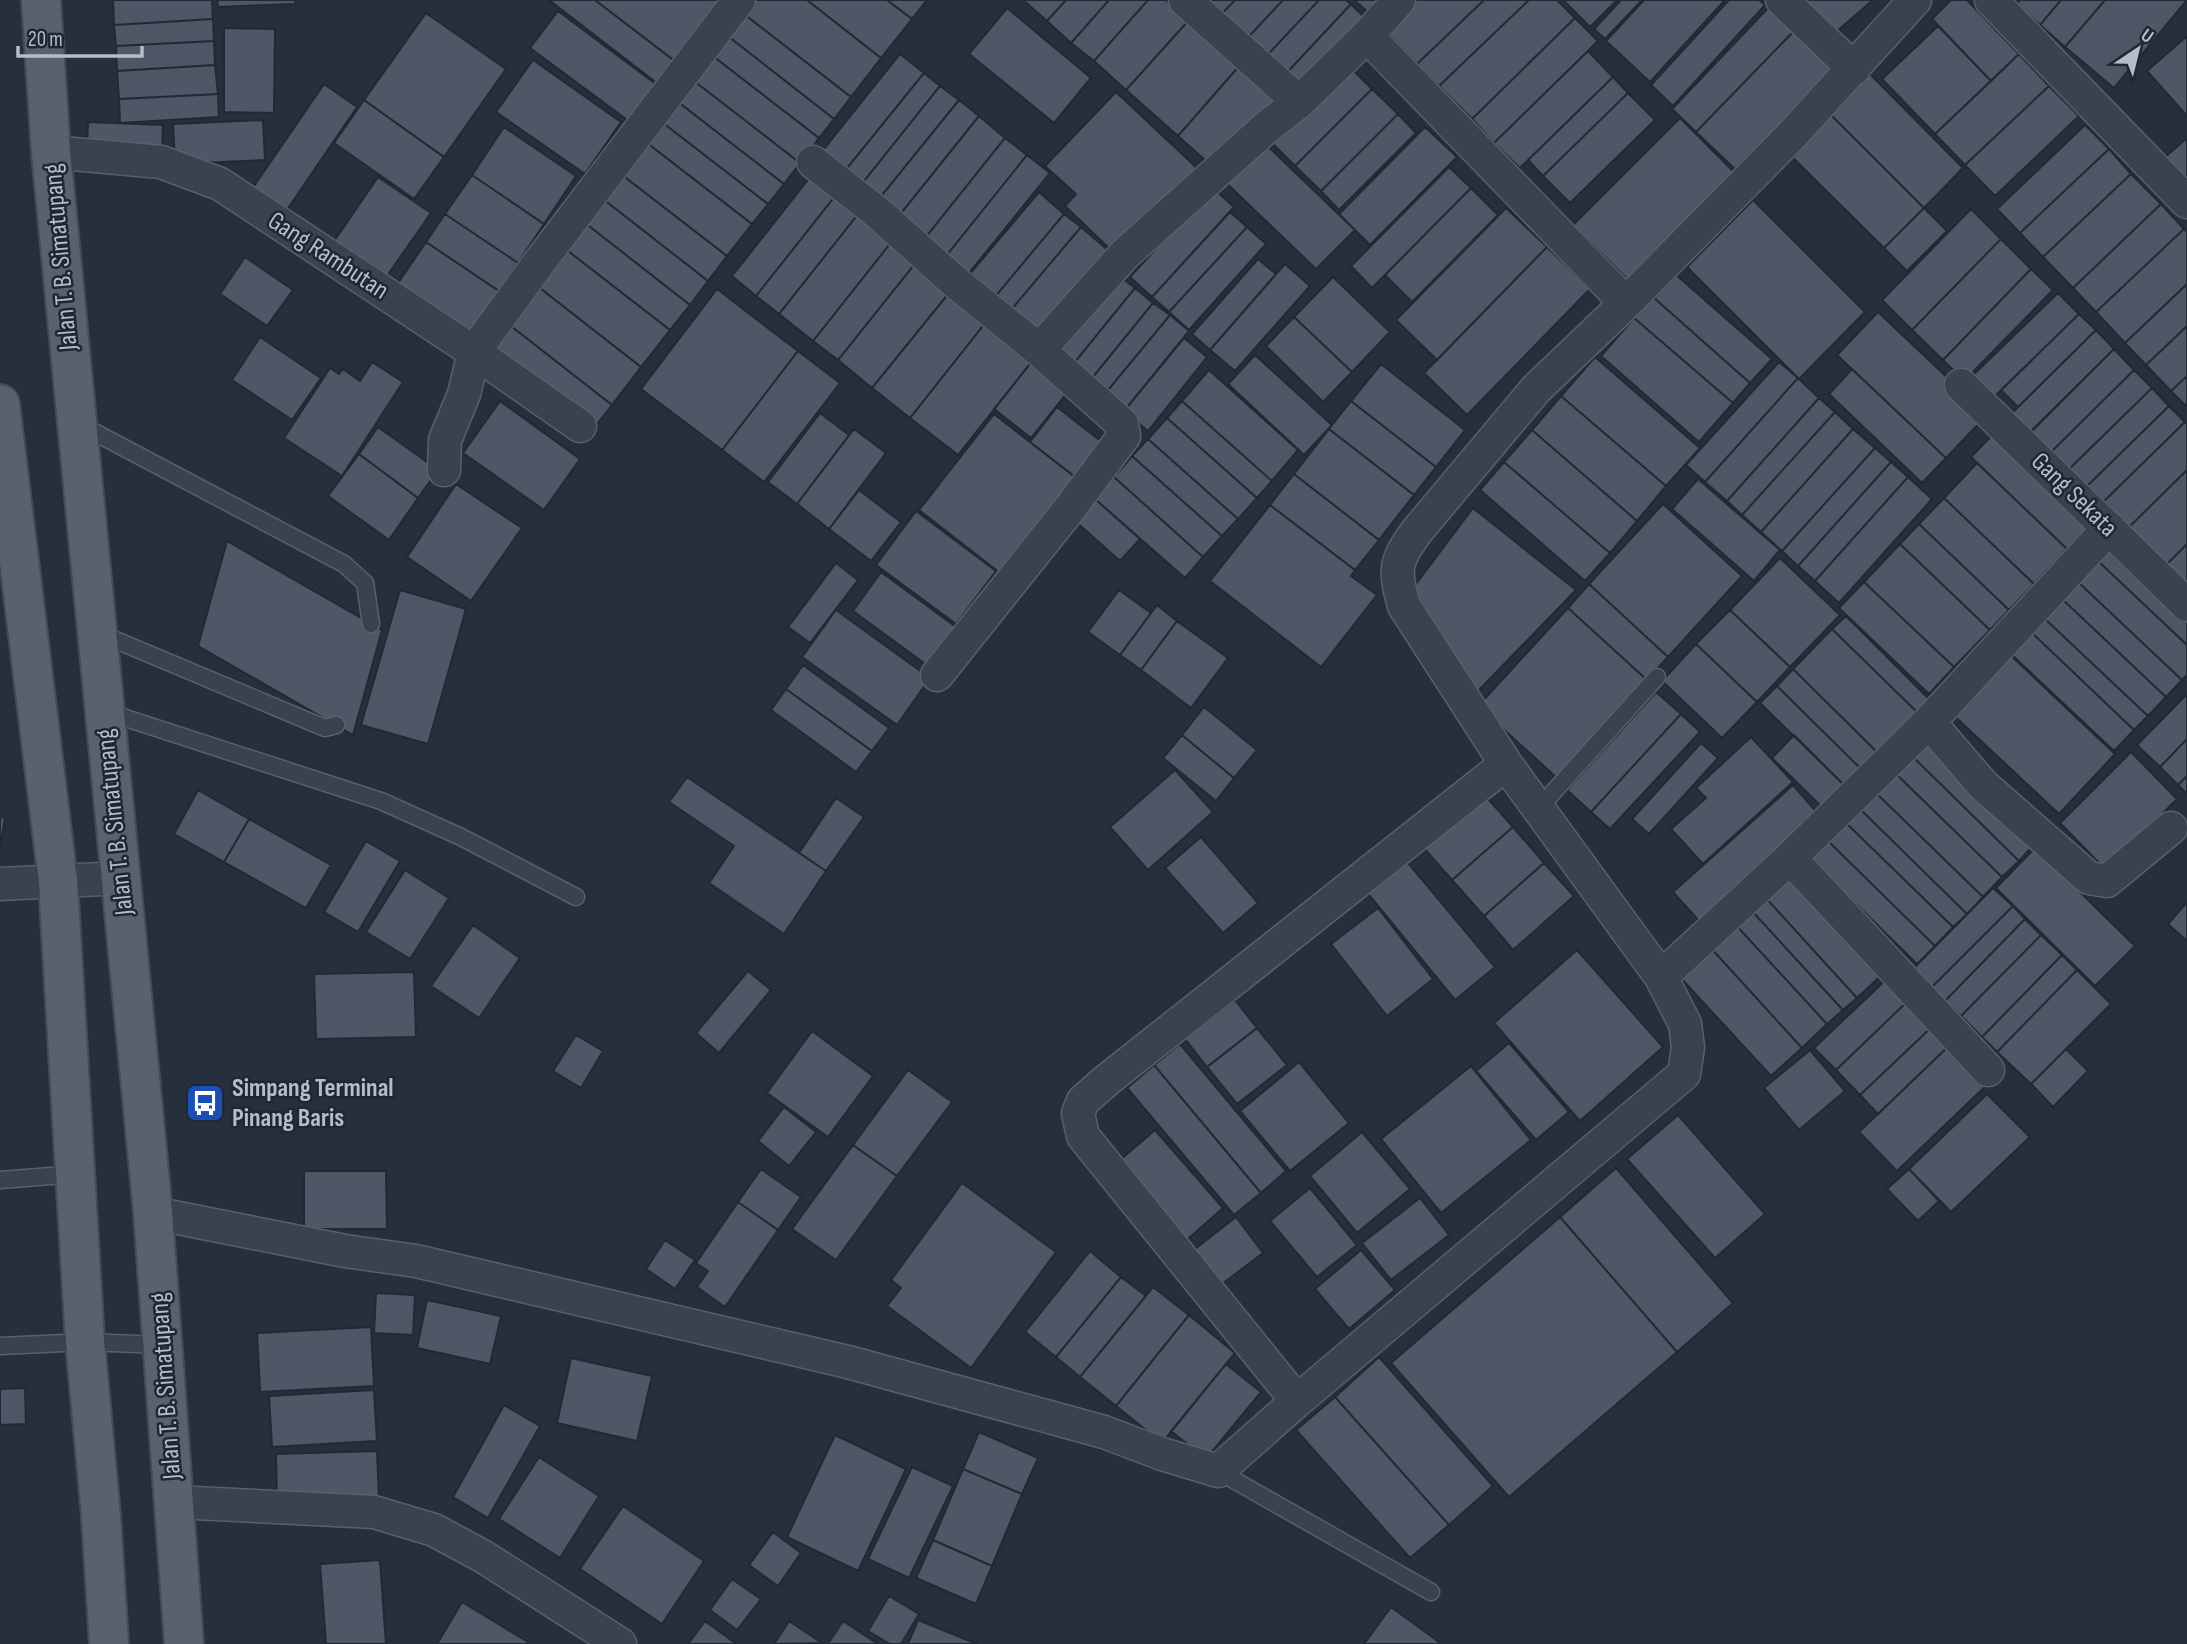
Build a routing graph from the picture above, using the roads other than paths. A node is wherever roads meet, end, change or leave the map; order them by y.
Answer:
1 (41, 0) edge
2 (739, 0) edge
3 (1185, 0) edge
4 (1399, 0) edge
5 (1782, 0) edge
6 (1915, 0) edge
7 (1991, 0) edge
8 (1367, 36) junction
9 (1854, 69) junction
10 (1298, 102) junction
11 (51, 152) junction
12 (813, 162) dead end
13 (2187, 202) edge
14 (1626, 303) junction
15 (1039, 350) junction
16 (474, 352) junction
17 (1961, 386) dead end
18 (0, 404) edge
19 (76, 423) junction
20 (580, 426) dead end
21 (444, 470) dead end
22 (2109, 528) junction
23 (2187, 604) edge
24 (371, 624) dead end
25 (96, 632) junction
26 (937, 675) dead end
27 (1657, 677) dead end
28 (104, 711) junction
29 (1929, 722) junction
30 (336, 725) dead end
31 (1506, 764) junction
32 (1538, 809) junction
33 (2171, 828) dead end
34 (1790, 858) junction
35 (121, 878) junction
36 (58, 881) junction
37 (0, 884) edge
38 (576, 897) dead end
39 (1661, 977) junction
40 (1988, 1070) dead end
41 (76, 1174) junction
42 (0, 1181) edge
43 (153, 1213) junction
44 (85, 1342) junction
45 (163, 1345) junction
46 (0, 1346) edge
47 (1297, 1401) junction
48 (1219, 1471) junction
49 (175, 1502) junction
50 (1431, 1592) dead end
51 (108, 1644) edge
52 (184, 1644) edge
53 (620, 1644) edge

1 - 11 main road, Jalan T. B. Simatupang
2 - 16 street
3 - 10 street
4 - 8 street
5 - 9 street
6 - 9 street
7 - 13 street
8 - 10 street
8 - 14 street
9 - 14 street
10 - 15 street
11 - 16 street, Gang Rambutan
11 - 19 main road, Jalan T. B. Simatupang
12 - 15 street
14 - 31 street
15 - 26 street
16 - 20 street, Gang Rambutan
16 - 21 street
17 - 22 street, Gang Sekata
18 - 36 main road
19 - 24 lane
19 - 25 main road, Jalan T. B. Simatupang
22 - 23 street, Gang Sekata
22 - 29 street
25 - 28 main road, Jalan T. B. Simatupang
25 - 30 lane
27 - 32 lane
28 - 35 main road, Jalan T. B. Simatupang
28 - 38 lane
29 - 33 street
29 - 34 street
31 - 32 street
31 - 47 street
32 - 39 street
34 - 39 street
34 - 40 street
35 - 36 street
35 - 43 main road, Jalan T. B. Simatupang
36 - 37 street
36 - 41 main road
39 - 47 street
41 - 42 lane
41 - 44 main road
43 - 45 main road, Jalan T. B. Simatupang
43 - 48 street
44 - 45 lane
44 - 46 lane
44 - 51 main road
45 - 49 main road, Jalan T. B. Simatupang
47 - 48 street
48 - 50 lane
49 - 52 main road, Jalan T. B. Simatupang
49 - 53 street

